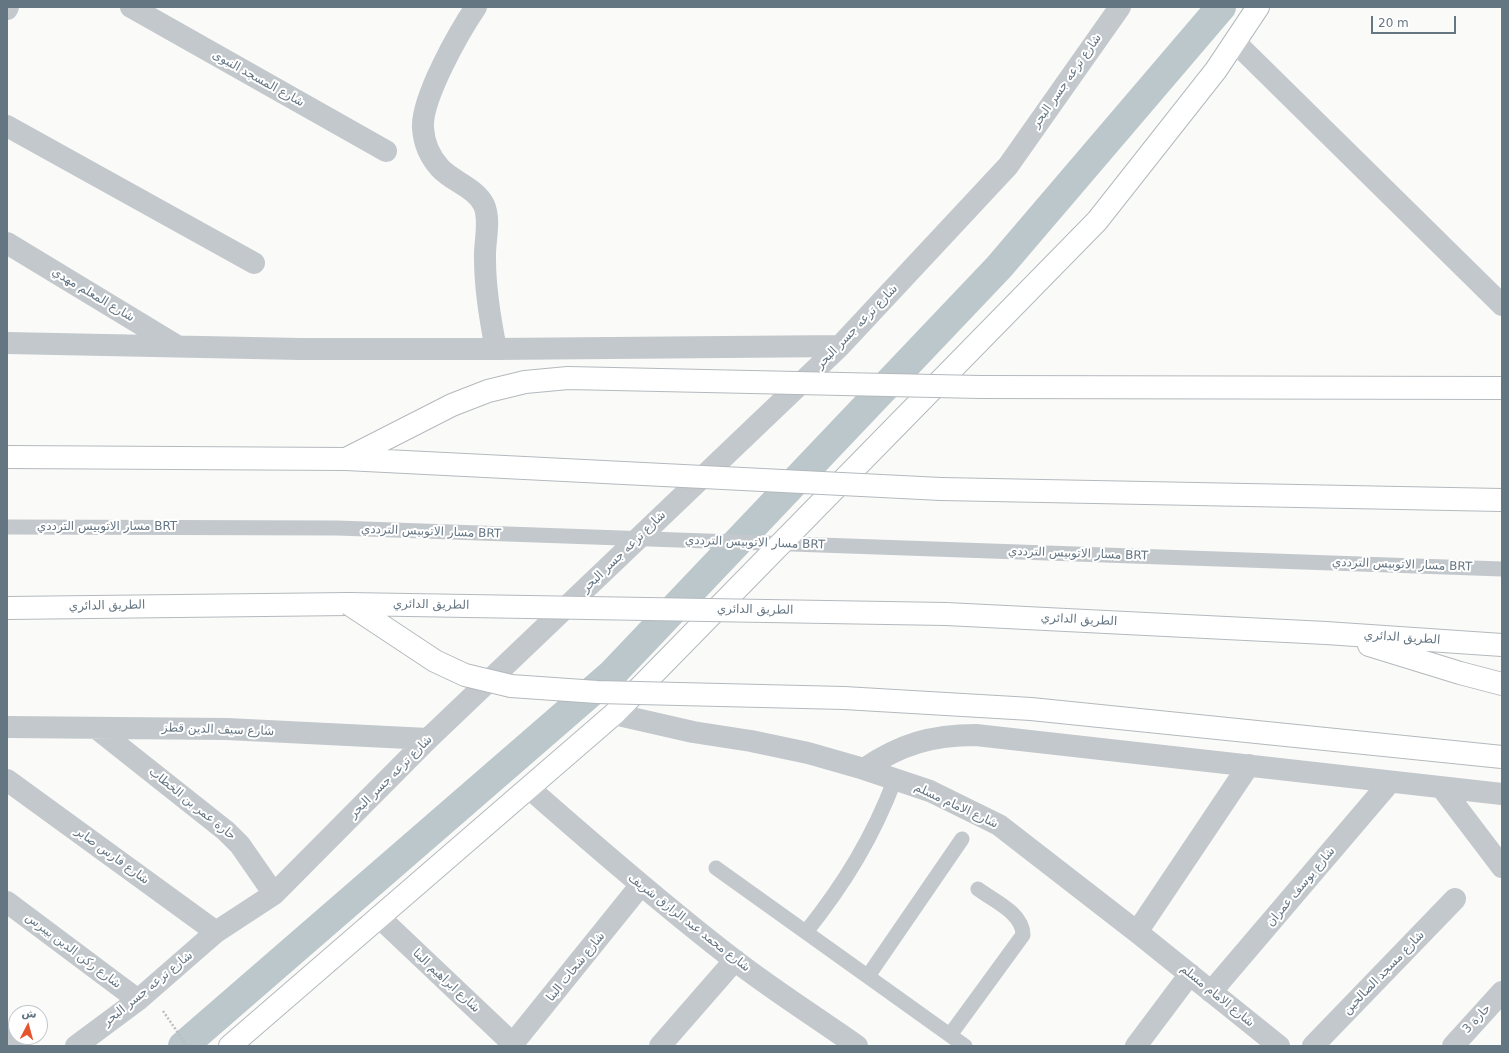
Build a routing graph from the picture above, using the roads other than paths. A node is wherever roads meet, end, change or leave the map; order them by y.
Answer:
1 (131, 7) edge
2 (476, 7) edge
3 (1120, 7) edge
4 (1258, 7) edge
5 (1235, 42) junction
6 (7, 126) edge
7 (386, 151) dead end
8 (7, 243) edge
9 (254, 263) dead end
10 (1500, 294) edge
11 (7, 343) edge
12 (840, 346) junction
13 (179, 347) junction
14 (496, 349) junction
15 (1502, 388) edge
16 (7, 457) edge
17 (346, 459) junction
18 (1502, 500) edge
19 (7, 527) edge
20 (1502, 569) edge
21 (349, 604) junction
22 (7, 608) edge
23 (1326, 633) junction
24 (1502, 645) edge
25 (1502, 684) edge
26 (614, 714) junction
27 (7, 727) edge
28 (96, 728) junction
29 (428, 739) junction
30 (1502, 757) edge
31 (1249, 765) junction
32 (864, 769) junction
33 (895, 779) junction
34 (7, 780) edge
35 (1390, 782) junction
36 (529, 788) junction
37 (1442, 788) junction
38 (1502, 794) edge
39 (962, 839) dead end
40 (1502, 867) edge
41 (716, 868) dead end
42 (640, 886) junction
43 (978, 889) dead end
44 (274, 894) junction
45 (1455, 900) dead end
46 (7, 902) edge
47 (379, 917) junction
48 (216, 932) junction
49 (806, 932) junction
50 (1137, 932) junction
51 (735, 960) junction
52 (1190, 974) junction
53 (868, 976) junction
54 (1211, 992) junction
55 (1502, 992) edge
56 (138, 1000) junction
57 (950, 1035) junction
58 (7, 1036) edge
59 (512, 1045) edge
60 (20, 1046) edge
61 (76, 1046) edge
62 (230, 1046) edge
63 (660, 1046) edge
64 (857, 1046) edge
65 (965, 1046) edge
66 (1136, 1046) edge
67 (1279, 1046) edge
68 (1313, 1046) edge
69 (1452, 1046) edge

1 - 7 street, شارع المسجد النبوى
2 - 14 street
3 - 12 street, شارع ترعه جسر البحر
4 - 5 main road
5 - 10 street
5 - 26 main road
6 - 9 street
8 - 13 street, شارع المعلم مهدي
11 - 13 street
12 - 14 street
12 - 29 street, شارع ترعه جسر البحر
13 - 14 street
15 - 17 main road, bridge
16 - 17 main road, bridge
17 - 18 main road, bridge
19 - 20 lane, مسار الاتوبيس الترددي BRT
21 - 22 main road, الطريق الدائري
21 - 23 main road, الطريق الدائري, bridge
21 - 30 main road, bridge
23 - 24 main road, الطريق الدائري
23 - 25 main road
26 - 32 street, شارع الامام مسلم
26 - 36 main road
27 - 28 street, شارع سيف الدين قطز
28 - 29 street, شارع سيف الدين قطز
28 - 44 street, حارة عمر بن الخطاب
29 - 44 street, شارع ترعه جسر البحر
31 - 32 street
31 - 35 street
31 - 50 street
32 - 33 street, شارع الامام مسلم
33 - 49 lane
33 - 50 street, شارع الامام مسلم
34 - 48 street, شارع فارس صابر
35 - 37 street
35 - 54 street, شارع يوسف عمران
36 - 42 street, شارع محمد عبد الرازق شريف
36 - 47 main road
37 - 38 street
37 - 40 street
39 - 53 lane
41 - 49 lane
42 - 51 street, شارع محمد عبد الرازق شريف
42 - 59 street, شارع شحات البنا
43 - 57 lane
44 - 48 street, شارع ترعه جسر البحر
45 - 68 street, شارع مسجد الصالحين
46 - 56 street, شارع ركن الدين بيبرس
47 - 59 street, شارع ابراهيم البنا
47 - 62 main road
48 - 56 street, شارع ترعه جسر البحر
49 - 53 lane
50 - 52 street, شارع الامام مسلم
51 - 63 street
51 - 64 street, شارع محمد عبد الرازق شريف
52 - 54 street, شارع الامام مسلم
52 - 66 street
53 - 57 lane
54 - 67 street, شارع الامام مسلم
55 - 69 street, حارة 3
56 - 61 street, شارع ترعه جسر البحر
57 - 65 lane
58 - 60 street

